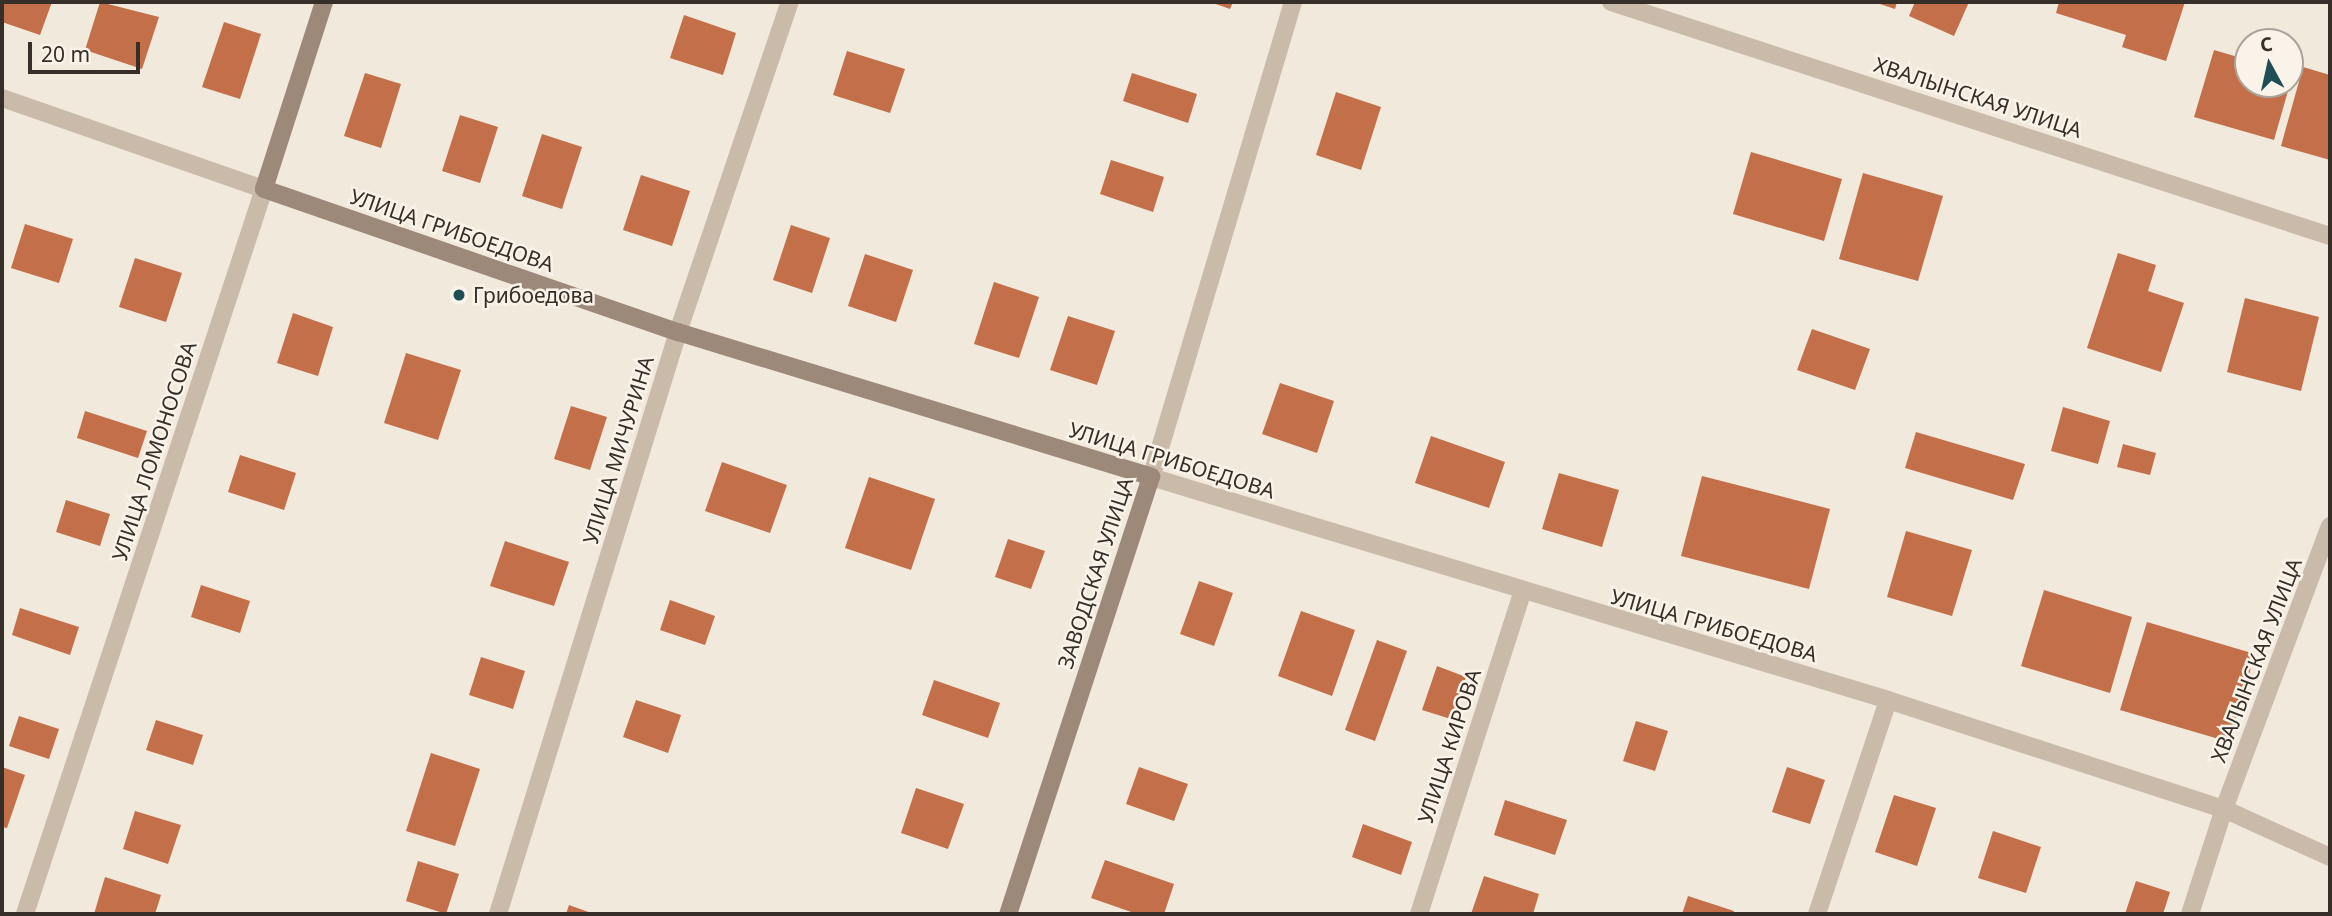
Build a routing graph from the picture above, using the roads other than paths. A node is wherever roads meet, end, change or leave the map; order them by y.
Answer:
1 (324, 2) edge
2 (790, 2) edge
3 (1293, 2) edge
4 (1611, 2) edge
5 (2, 98) edge
6 (264, 189) junction
7 (2330, 236) edge
8 (678, 332) junction
9 (1151, 477) junction
10 (2330, 526) edge
11 (1522, 593) junction
12 (1888, 700) junction
13 (2224, 809) junction
14 (2330, 857) edge
15 (25, 914) edge
16 (498, 914) edge
17 (1008, 914) edge
18 (1419, 914) edge
19 (1818, 914) edge
20 (2190, 914) edge

1 - 6 street, УЛИЦА ЛОМОНОСОВА
2 - 8 street, УЛИЦА МИЧУРИНА
3 - 9 street, ЗАВОДСКАЯ УЛИЦА
4 - 7 street, ХВАЛЫНСКАЯ УЛИЦА
5 - 6 street, УЛИЦА ГРИБОЕДОВА
6 - 8 street, УЛИЦА ГРИБОЕДОВА
6 - 15 street, УЛИЦА ЛОМОНОСОВА
8 - 9 street, УЛИЦА ГРИБОЕДОВА
8 - 16 street, УЛИЦА МИЧУРИНА
9 - 11 street, УЛИЦА ГРИБОЕДОВА
9 - 17 street, ЗАВОДСКАЯ УЛИЦА
10 - 13 street, ХВАЛЫНСКАЯ УЛИЦА
11 - 12 street, УЛИЦА ГРИБОЕДОВА
11 - 18 street, УЛИЦА КИРОВА
12 - 13 street, УЛИЦА ГРИБОЕДОВА
12 - 19 street
13 - 14 street, УЛИЦА ГРИБОЕДОВА
13 - 20 street, ХВАЛЫНСКАЯ УЛИЦА

